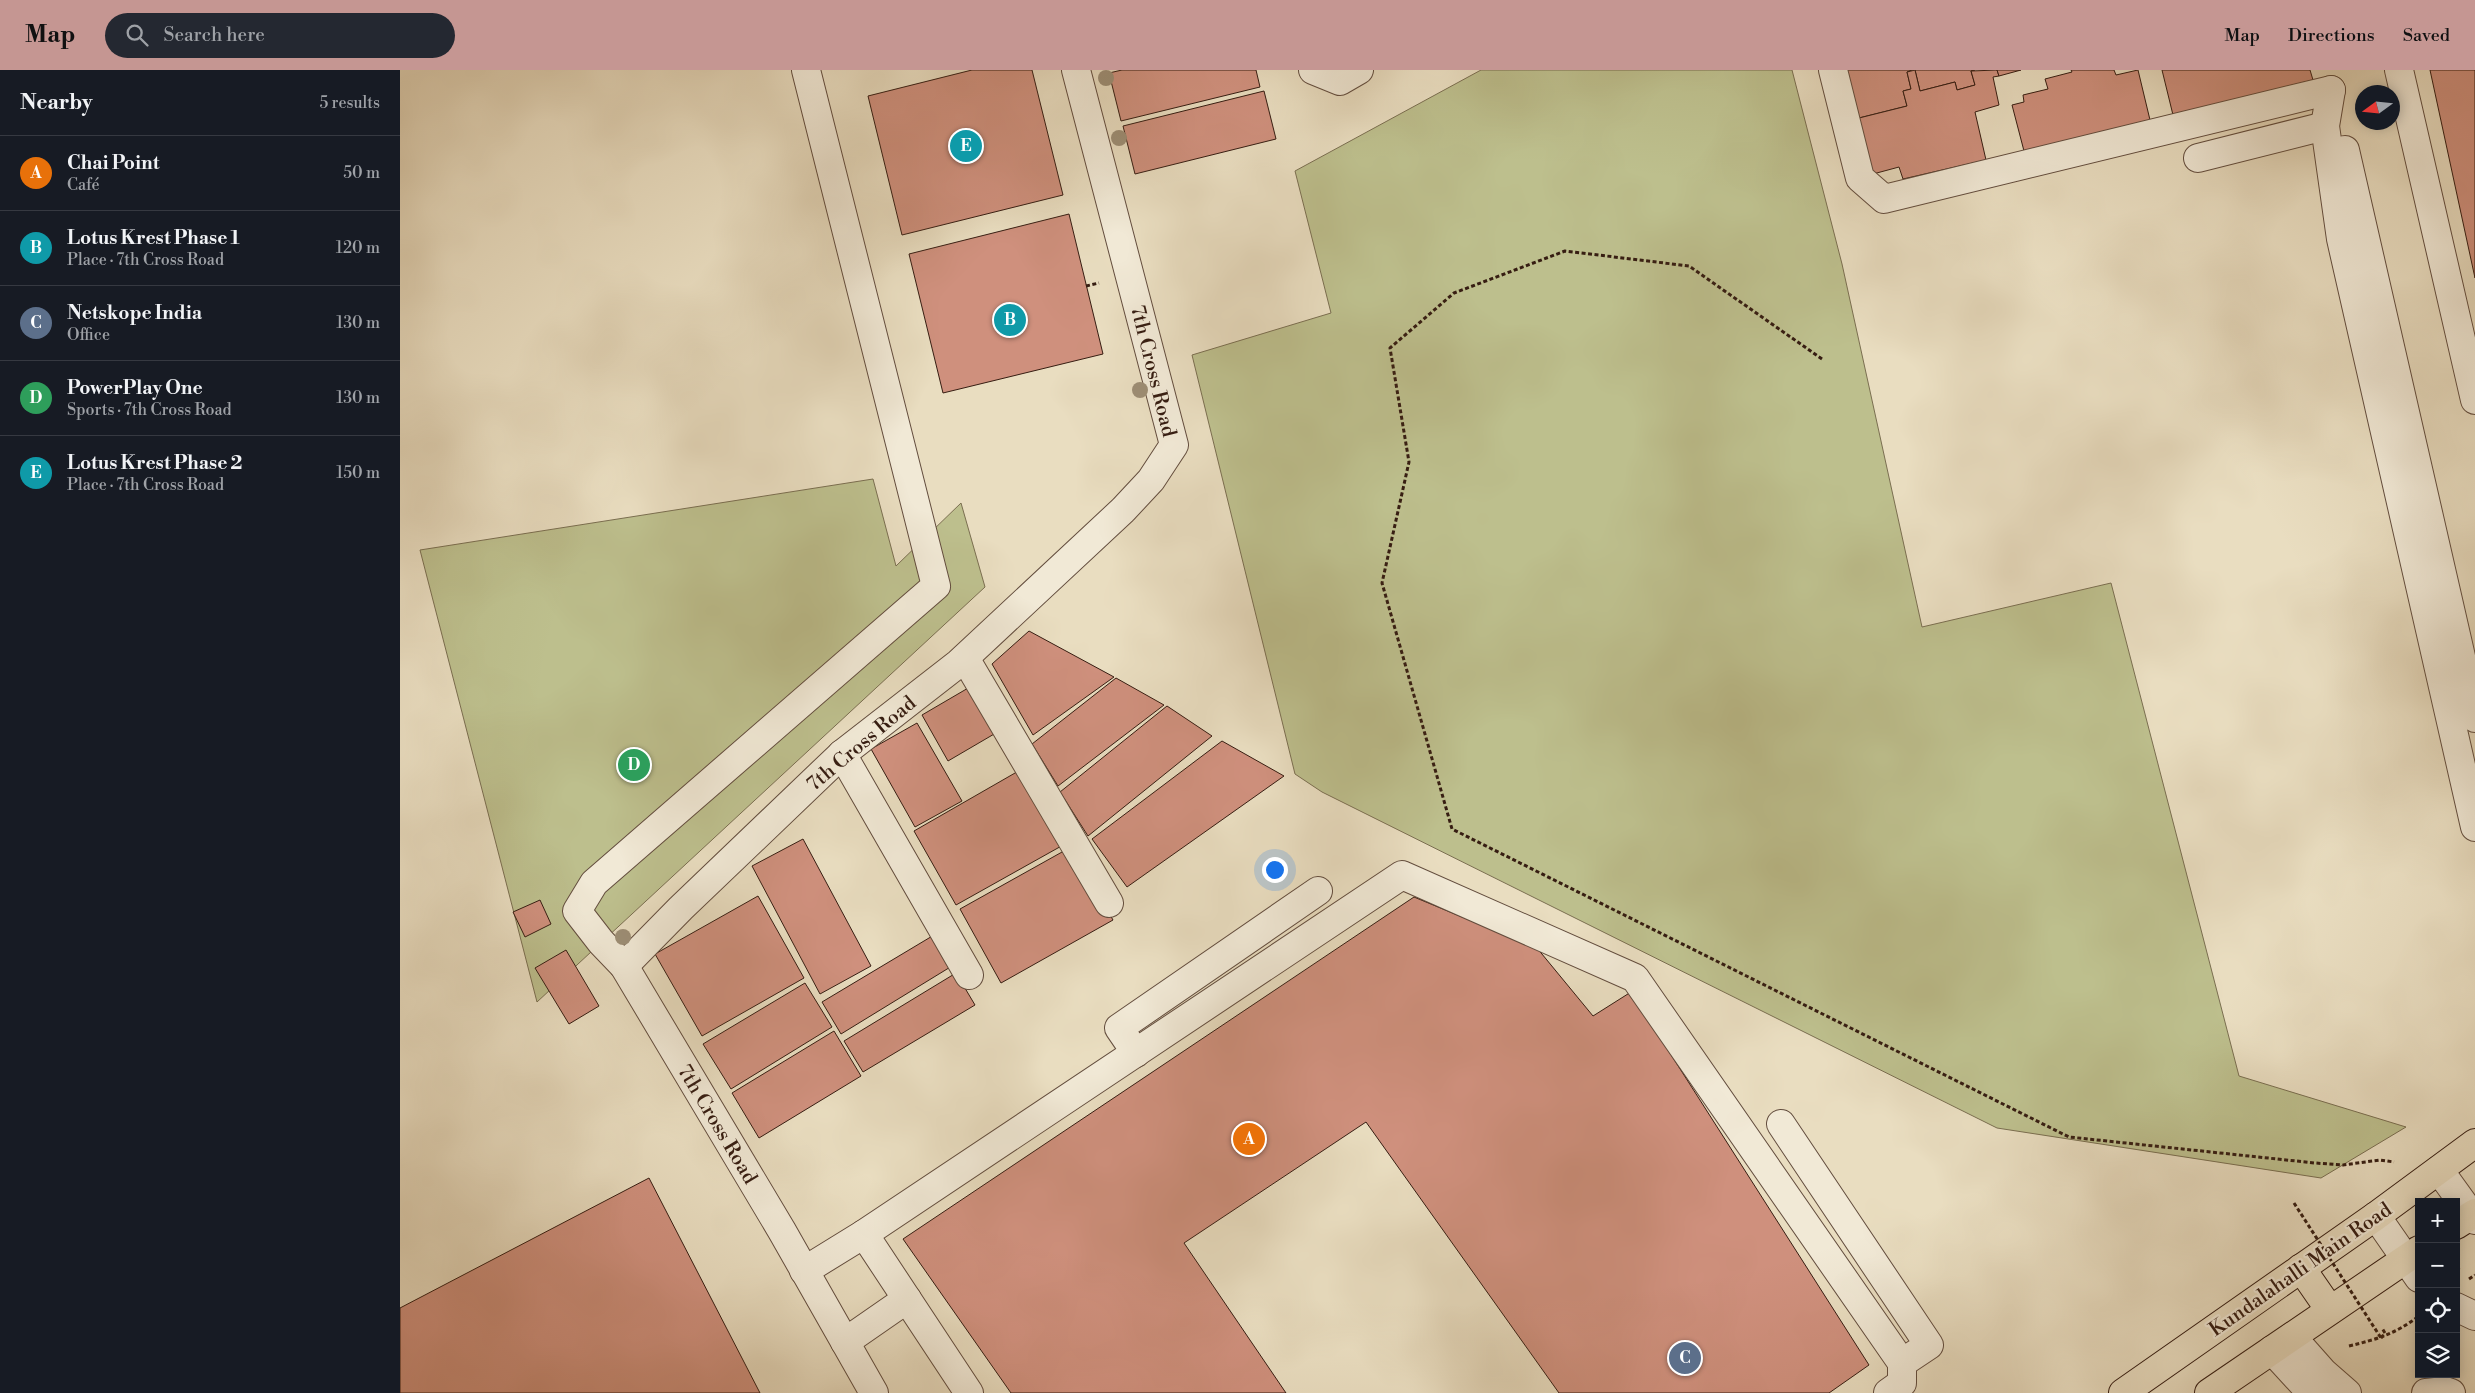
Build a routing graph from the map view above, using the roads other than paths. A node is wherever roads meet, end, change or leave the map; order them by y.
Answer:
1 (806, 70) edge
2 (1076, 70) edge
3 (1314, 70) edge
4 (1359, 70) edge
5 (1833, 70) edge
6 (2399, 70) edge
7 (2328, 80) edge
8 (2325, 126) junction
9 (2198, 158) dead end
10 (2466, 318) edge
11 (2475, 400) edge
12 (965, 658) junction
13 (2475, 718) edge
14 (842, 754) junction
15 (2475, 827) edge
16 (1318, 891) dead end
17 (1109, 902) dead end
18 (624, 966) junction
19 (969, 975) dead end
20 (1136, 1052) junction
21 (1781, 1124) dead end
22 (2475, 1143) edge
23 (2439, 1170) junction
24 (2376, 1216) junction
25 (2470, 1218) edge
26 (864, 1234) junction
27 (2414, 1262) edge
28 (2301, 1268) junction
29 (804, 1271) junction
30 (907, 1299) junction
31 (2460, 1309) edge
32 (2330, 1310) junction
33 (2475, 1316) edge
34 (845, 1342) junction
35 (2282, 1343) junction
36 (1902, 1363) junction
37 (874, 1393) edge
38 (969, 1393) edge
39 (1888, 1393) edge
40 (2123, 1393) edge
41 (2209, 1393) edge
42 (2315, 1393) edge
43 (2347, 1393) edge
44 (2426, 1393) edge
45 (2451, 1393) edge

1 - 18 street
2 - 12 street, 7th Cross Road
3 - 4 street
5 - 7 street
6 - 10 street
7 - 8 street
7 - 13 street
8 - 9 street
8 - 15 street
10 - 11 street
12 - 14 street, 7th Cross Road
12 - 17 street
14 - 18 street, 7th Cross Road
14 - 19 street
16 - 20 street
18 - 29 street, 7th Cross Road
20 - 26 street
20 - 36 street
21 - 36 street
22 - 23 main road, Kundalahalli Main Road
23 - 24 main road, Kundalahalli Main Road
23 - 25 street
24 - 27 street
24 - 28 main road, Kundalahalli Main Road
26 - 29 street
26 - 30 street
27 - 32 main road
28 - 32 main road
28 - 40 main road, Kundalahalli Main Road
29 - 34 street, 7th Cross Road
30 - 34 street
30 - 38 street
31 - 33 street
32 - 35 main road
34 - 37 street, 7th Cross Road
35 - 41 main road
35 - 42 street
35 - 43 street
36 - 39 street
44 - 45 street

